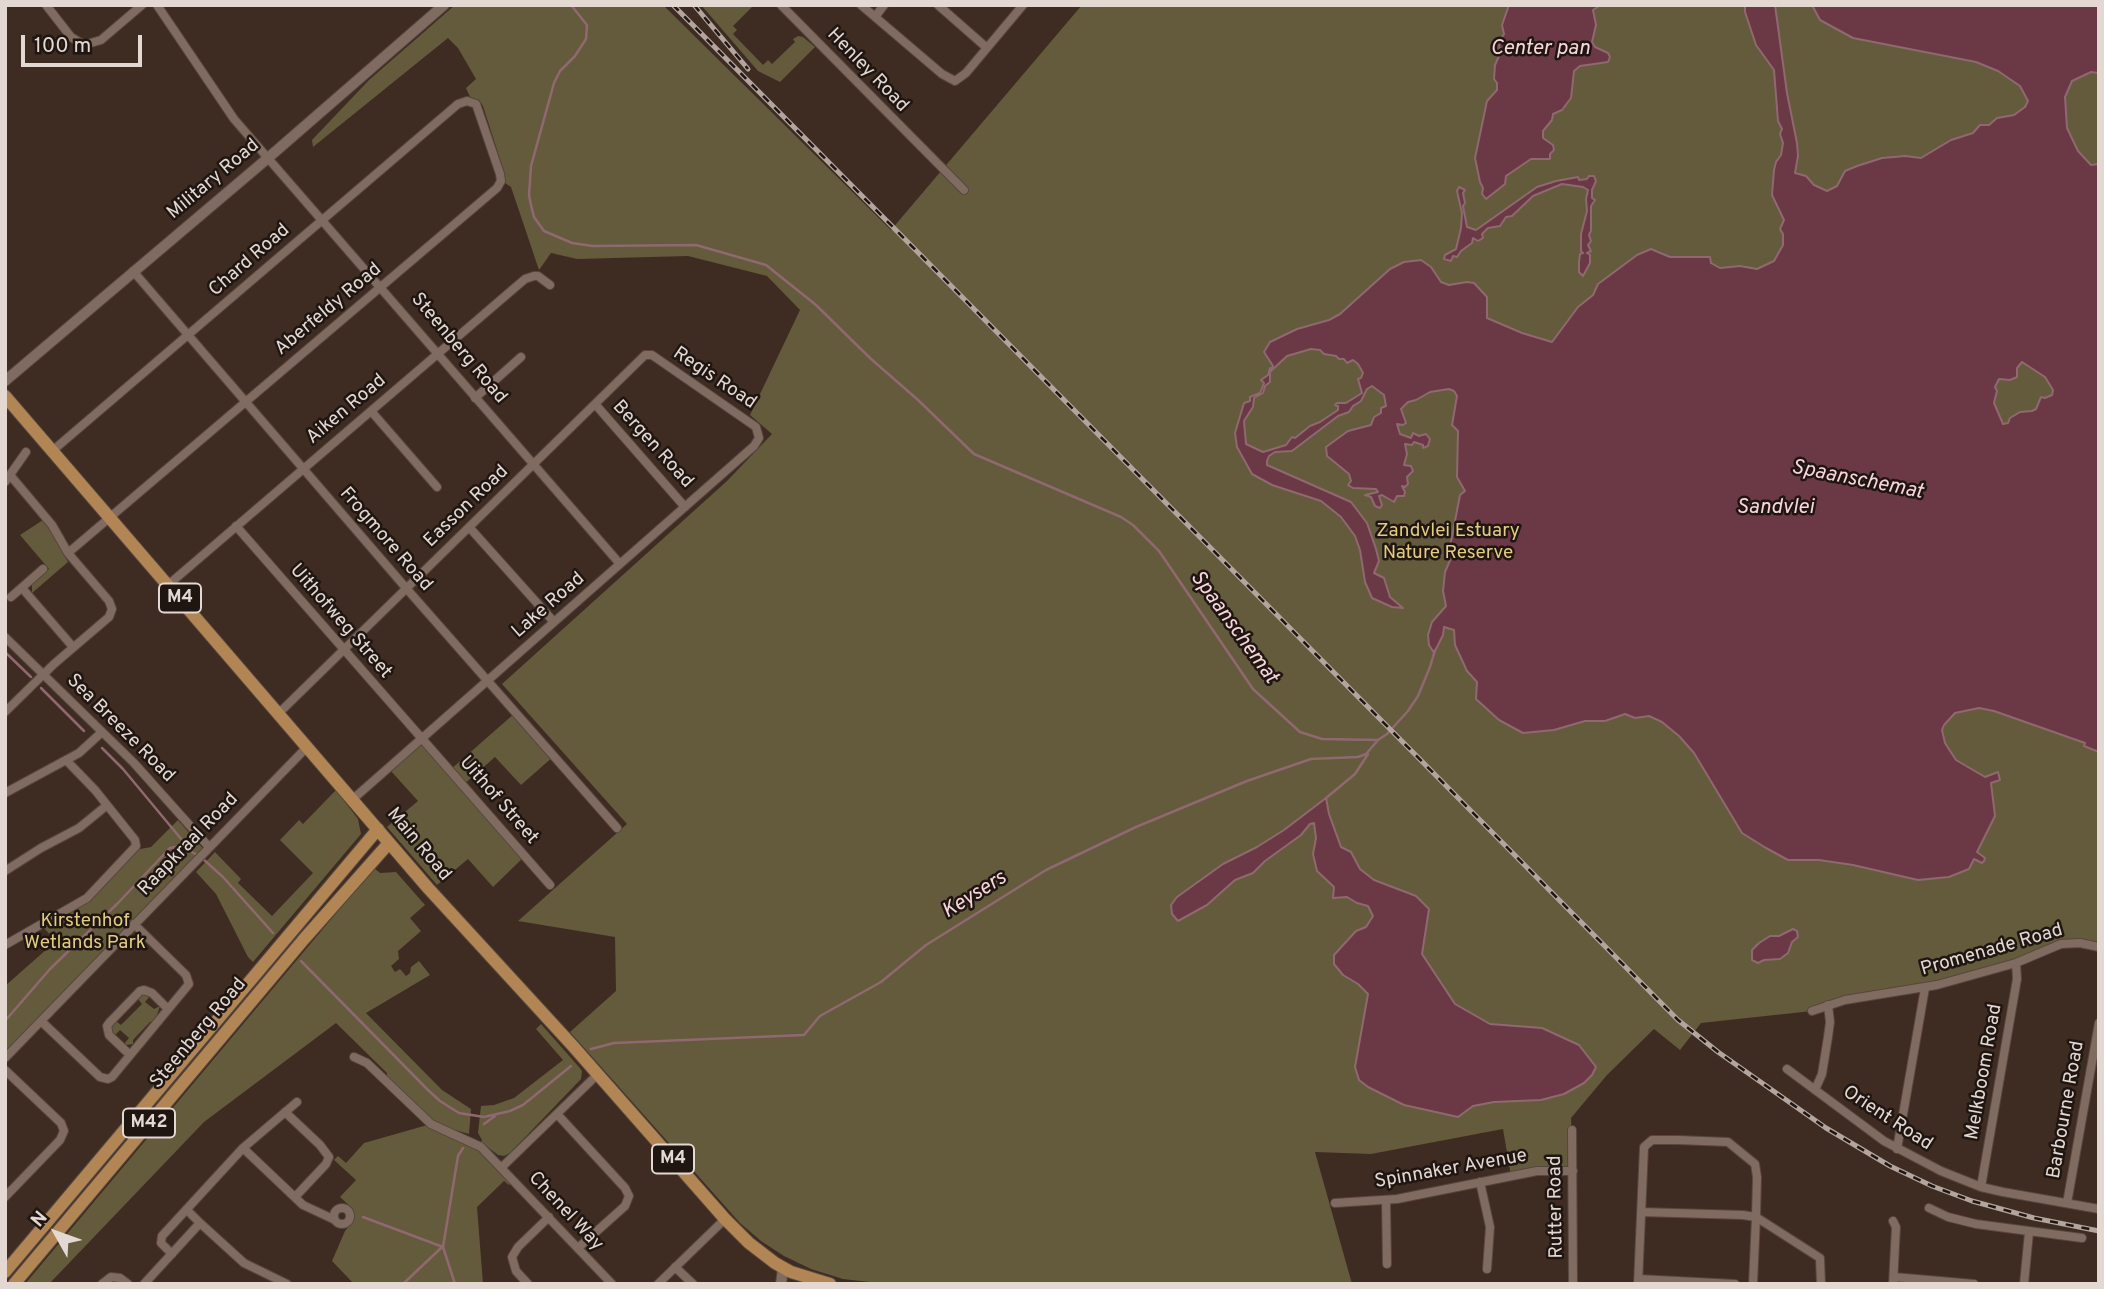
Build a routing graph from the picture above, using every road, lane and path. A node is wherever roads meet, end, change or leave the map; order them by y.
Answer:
1 (46, 5) edge
2 (142, 5) edge
3 (157, 5) edge
4 (443, 5) edge
5 (781, 5) edge
6 (861, 5) edge
7 (884, 5) edge
8 (938, 5) edge
9 (1023, 5) edge
10 (948, 8) edge
11 (875, 17) junction
12 (987, 48) junction
13 (472, 102) joint
14 (268, 158) junction
15 (964, 190) dead end
16 (322, 220) junction
17 (133, 271) junction
18 (550, 285) dead end
19 (380, 287) junction
20 (187, 335) junction
21 (437, 354) junction
22 (648, 354) joint
23 (520, 357) dead end
24 (5, 381) edge
25 (5, 396) edge
26 (475, 398) junction
27 (245, 402) junction
28 (595, 404) junction
29 (371, 411) junction
30 (758, 433) joint
31 (26, 452) dead end
32 (51, 452) junction
33 (532, 466) junction
34 (303, 469) junction
35 (8, 478) edge
36 (437, 487) dead end
37 (685, 506) junction
38 (110, 518) junction
39 (236, 526) junction
40 (469, 527) junction
41 (68, 553) junction
42 (620, 564) junction
43 (43, 569) dead end
44 (168, 585) junction
45 (22, 588) junction
46 (406, 588) junction
47 (11, 597) dead end
48 (554, 622) junction
49 (5, 637) edge
50 (73, 647) junction
51 (343, 649) junction
52 (44, 675) junction
53 (487, 680) junction
54 (6, 709) edge
55 (279, 713) junction
56 (102, 732) junction
57 (422, 738) junction
58 (309, 746) junction
59 (66, 760) junction
60 (5, 793) edge
61 (354, 799) junction
62 (106, 806) junction
63 (617, 828) dead end
64 (378, 829) junction
65 (389, 842) junction
66 (207, 849) junction
67 (5, 871) edge
68 (550, 884) dead end
69 (134, 924) junction
70 (5, 946) edge
71 (2099, 947) edge
72 (2016, 963) junction
73 (1925, 988) junction
74 (1828, 1005) junction
75 (167, 1008) junction
76 (1812, 1011) dead end
77 (41, 1021) junction
78 (2099, 1023) edge
79 (129, 1054) junction
80 (354, 1057) dead end
81 (5, 1058) edge
82 (1787, 1069) dead end
83 (5, 1070) edge
84 (594, 1070) junction
85 (1815, 1090) junction
86 (297, 1102) dead end
87 (285, 1112) junction
88 (557, 1114) junction
89 (1572, 1130) dead end
90 (243, 1148) junction
91 (1897, 1149) junction
92 (502, 1167) junction
93 (1573, 1171) junction
94 (1480, 1182) junction
95 (1981, 1187) junction
96 (5, 1197) edge
97 (295, 1197) junction
98 (1385, 1199) junction
99 (1335, 1203) dead end
100 (2067, 1203) junction
101 (1929, 1208) dead end
102 (2099, 1209) edge
103 (187, 1210) junction
104 (1641, 1212) junction
105 (549, 1217) junction
106 (1756, 1217) junction
107 (725, 1219) junction
108 (335, 1220) dead end
109 (1893, 1221) dead end
110 (200, 1223) junction
111 (2029, 1232) junction
112 (2082, 1238) dead end
113 (578, 1248) junction
114 (172, 1254) junction
115 (1387, 1264) dead end
116 (675, 1267) junction
117 (783, 1268) junction
118 (1487, 1269) dead end
119 (5, 1272) edge
120 (799, 1280) edge
121 (1893, 1280) edge
122 (1638, 1281) edge
123 (14, 1284) edge
124 (102, 1284) edge
125 (128, 1284) edge
126 (144, 1284) edge
127 (287, 1284) edge
128 (528, 1284) edge
129 (612, 1284) edge
130 (658, 1284) edge
131 (693, 1284) edge
132 (781, 1284) edge
133 (830, 1284) edge
134 (1573, 1284) edge
135 (1735, 1284) edge
136 (1753, 1284) edge
137 (1821, 1284) edge
138 (1975, 1284) edge
139 (2024, 1284) edge

1 - 2 street
3 - 14 street, Steenberg Road
4 - 14 main road, Military Road
5 - 15 street, Henley Road
6 - 11 street
7 - 11 street
8 - 10 street
9 - 12 street
10 - 12 street
11 - 12 street
13 - 16 street, Chard Road
13 - 19 street, Aberfeldy Road
14 - 16 street, Steenberg Road
14 - 17 main road, Military Road
16 - 19 street, Steenberg Road
16 - 20 street, Chard Road
17 - 20 street, Frogmore Road
17 - 24 main road, Military Road
18 - 21 street, Aiken Road
19 - 21 street, Steenberg Road
19 - 27 street, Aberfeldy Road
20 - 27 street, Frogmore Road
20 - 32 street, Chard Road
21 - 26 street, Steenberg Road
21 - 29 street, Aiken Road
22 - 28 street, Easson Road
22 - 30 street, Regis Road
23 - 26 street
25 - 32 main road, Main Road / M4
26 - 33 street, Steenberg Road
27 - 34 street, Frogmore Road
27 - 38 street, Aberfeldy Road
28 - 33 street, Easson Road
28 - 37 street, Bergen Road
29 - 34 street, Aiken Road
29 - 36 street
30 - 37 street, Lake Road
31 - 35 street
32 - 38 main road, Main Road / M4
33 - 40 street, Easson Road
33 - 42 street, Steenberg Road
34 - 39 street, Aiken Road
34 - 46 street, Frogmore Road
35 - 41 street
37 - 42 street, Lake Road
38 - 41 street, Aberfeldy Road
38 - 44 main road, Main Road / M4
39 - 44 street, Aiken Road
39 - 51 street, Uithofweg Street
40 - 46 street, Easson Road
40 - 48 street
41 - 50 street
42 - 48 street, Lake Road
43 - 45 street
44 - 55 main road, Main Road / M4
45 - 47 street
45 - 50 street
46 - 51 street, Easson Road
46 - 53 street, Frogmore Road
48 - 53 street, Lake Road
49 - 52 street, Sea Breeze Road
50 - 52 street
51 - 55 street, Easson Road
51 - 57 street, Uithofweg Street
52 - 54 street
52 - 56 street, Sea Breeze Road
53 - 57 street, Lake Road
53 - 63 street, Frogmore Road
55 - 58 main road, Main Road / M4
56 - 59 street
56 - 66 street, Sea Breeze Road
57 - 61 street, Lake Road
57 - 68 street, Uithof Street
58 - 61 main road, Main Road / M4
58 - 66 street, Raapkraal Road
59 - 60 street
59 - 62 street
61 - 64 main road, Main Road / M4
62 - 67 street
62 - 70 street
64 - 65 main road, Main Road / M4
64 - 119 main road, Steenberg Road / M42
65 - 84 main road, Main Road / M4
65 - 123 main road, Steenberg Road / M42
66 - 69 street, Raapkraal Road
69 - 75 street
69 - 77 street, Raapkraal Road
71 - 72 street, Promenade Road
72 - 73 street, Promenade Road
72 - 95 street, Melkboom Road
73 - 74 street, Promenade Road
73 - 91 street
74 - 76 street, Promenade Road
74 - 85 street
75 - 79 street
75 - 79 street
77 - 79 street
77 - 81 street, Raapkraal Road
78 - 100 street, Barbourne Road
80 - 92 street
82 - 85 street, Orient Road
83 - 96 street
84 - 88 street, Chenel Way
84 - 107 main road, Main Road / M4
85 - 91 street, Orient Road
86 - 87 street
87 - 90 street
87 - 97 street
88 - 92 street, Chenel Way
88 - 113 street
89 - 93 street, Rutter Road
90 - 97 street
90 - 103 street
91 - 95 street, Orient Road
92 - 105 street, Chenel Way
93 - 94 street, Spinnaker Avenue
93 - 134 street, Rutter Road
94 - 98 street, Spinnaker Avenue
94 - 118 street
95 - 100 street, Orient Road
97 - 108 street
98 - 99 street, Spinnaker Avenue
98 - 115 street
100 - 102 street, Orient Road
101 - 111 street
103 - 110 street
103 - 114 street
104 - 106 street
104 - 106 street
104 - 122 street
105 - 113 street, Chenel Way
105 - 128 street
106 - 136 street
106 - 137 street
107 - 116 street
107 - 117 main road, Main Road / M4
109 - 121 street
110 - 114 street
110 - 127 street
111 - 112 street
111 - 139 street
113 - 129 street, Chenel Way
114 - 126 street
116 - 130 street
116 - 131 street
117 - 120 main road, Main Road / M4
117 - 132 main road
120 - 133 main road, Main Road / M4
121 - 138 street
122 - 135 street
124 - 125 street

